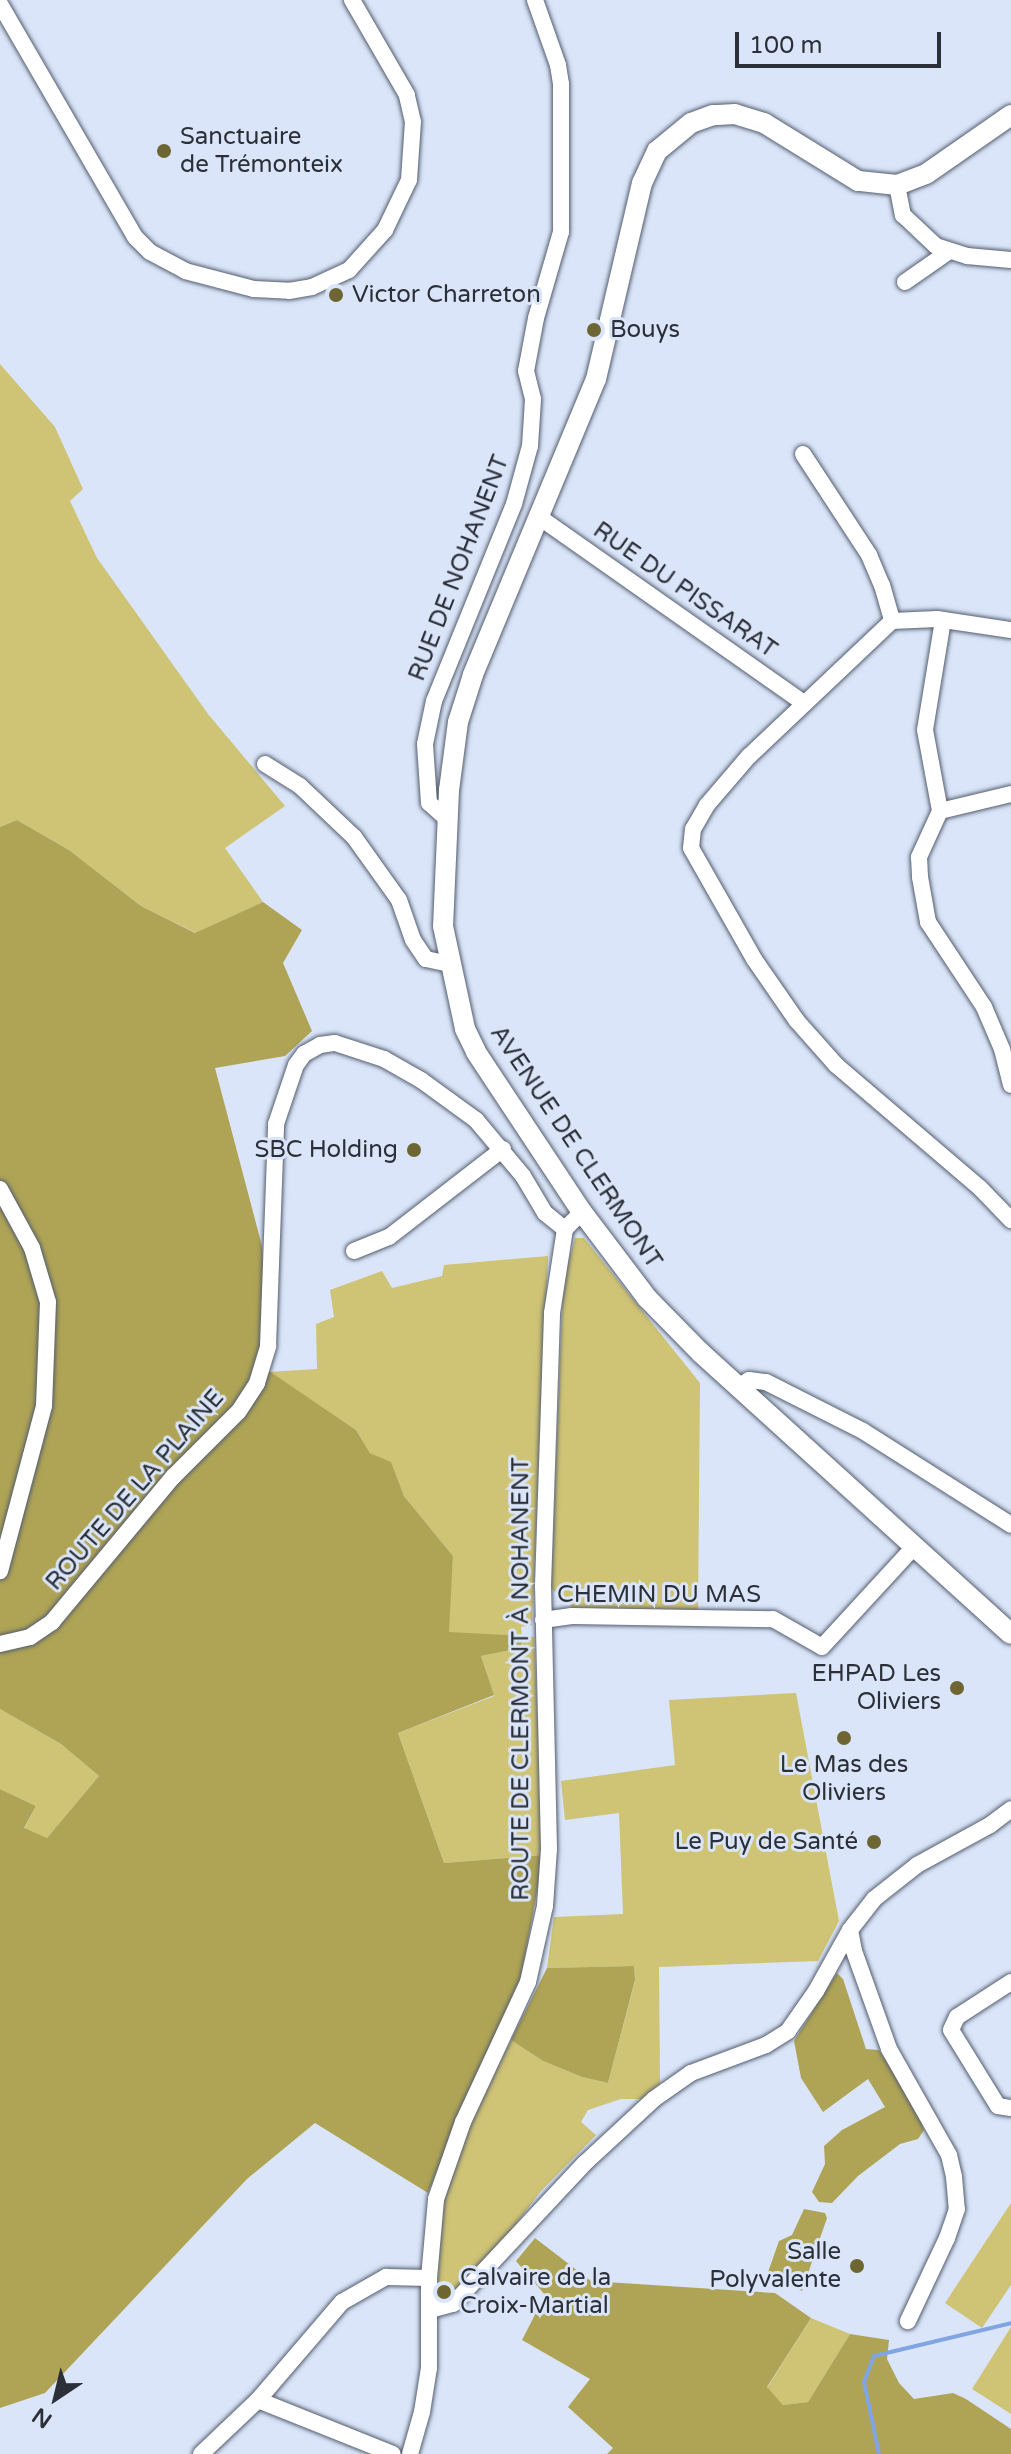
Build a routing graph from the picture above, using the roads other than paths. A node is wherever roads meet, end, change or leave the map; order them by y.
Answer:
1 (352, 0) edge
2 (535, 0) edge
3 (0, 4) edge
4 (1011, 115) edge
5 (897, 185) junction
6 (948, 252) junction
7 (1011, 260) edge
8 (905, 282) dead end
9 (803, 454) dead end
10 (539, 517) junction
11 (943, 620) junction
12 (892, 621) junction
13 (1011, 630) edge
14 (804, 703) junction
15 (265, 764) dead end
16 (1011, 794) edge
17 (940, 811) junction
18 (447, 819) junction
19 (449, 964) junction
20 (1007, 1047) edge
21 (1011, 1085) edge
22 (503, 1149) junction
23 (0, 1189) edge
24 (582, 1212) junction
25 (1011, 1220) edge
26 (565, 1229) junction
27 (354, 1251) dead end
28 (738, 1387) junction
29 (1011, 1525) edge
30 (914, 1547) junction
31 (0, 1571) edge
32 (543, 1620) junction
33 (1011, 1634) edge
34 (0, 1644) edge
35 (1011, 1809) edge
36 (850, 1930) junction
37 (1011, 1982) edge
38 (1011, 2108) edge
39 (429, 2278) junction
40 (430, 2310) junction
41 (908, 2321) dead end
42 (258, 2400) junction
43 (201, 2454) edge
44 (393, 2454) edge
45 (410, 2454) edge

1 - 3 street
2 - 18 street, RUE DE NOHANENT
4 - 5 main road
5 - 6 street
5 - 10 main road, AVENUE DE CLERMONT
6 - 7 street
6 - 8 street
9 - 12 street
10 - 14 street, RUE DU PISSARAT
10 - 18 main road, AVENUE DE CLERMONT
11 - 12 street
11 - 13 street
11 - 17 street
12 - 14 street
14 - 25 street
15 - 19 street
16 - 17 street
17 - 20 street
18 - 19 main road, AVENUE DE CLERMONT
19 - 24 main road, AVENUE DE CLERMONT
20 - 21 street
22 - 26 street, ROUTE DE LA PLAINE
22 - 27 street
22 - 34 street, ROUTE DE LA PLAINE
23 - 31 street
24 - 26 street
24 - 28 main road, AVENUE DE CLERMONT
26 - 32 street, ROUTE DE CLERMONT À NOHANENT
28 - 29 street
28 - 30 main road, AVENUE DE CLERMONT
30 - 32 street, CHEMIN DU MAS
30 - 33 main road, AVENUE DE CLERMONT
32 - 39 street, ROUTE DE CLERMONT À NOHANENT
35 - 36 street
36 - 40 street
36 - 41 street
37 - 38 street
39 - 40 street, ROUTE DE CLERMONT À NOHANENT
39 - 42 street
40 - 45 street, ROUTE DE CLERMONT À NOHANENT
42 - 43 street
42 - 44 street

